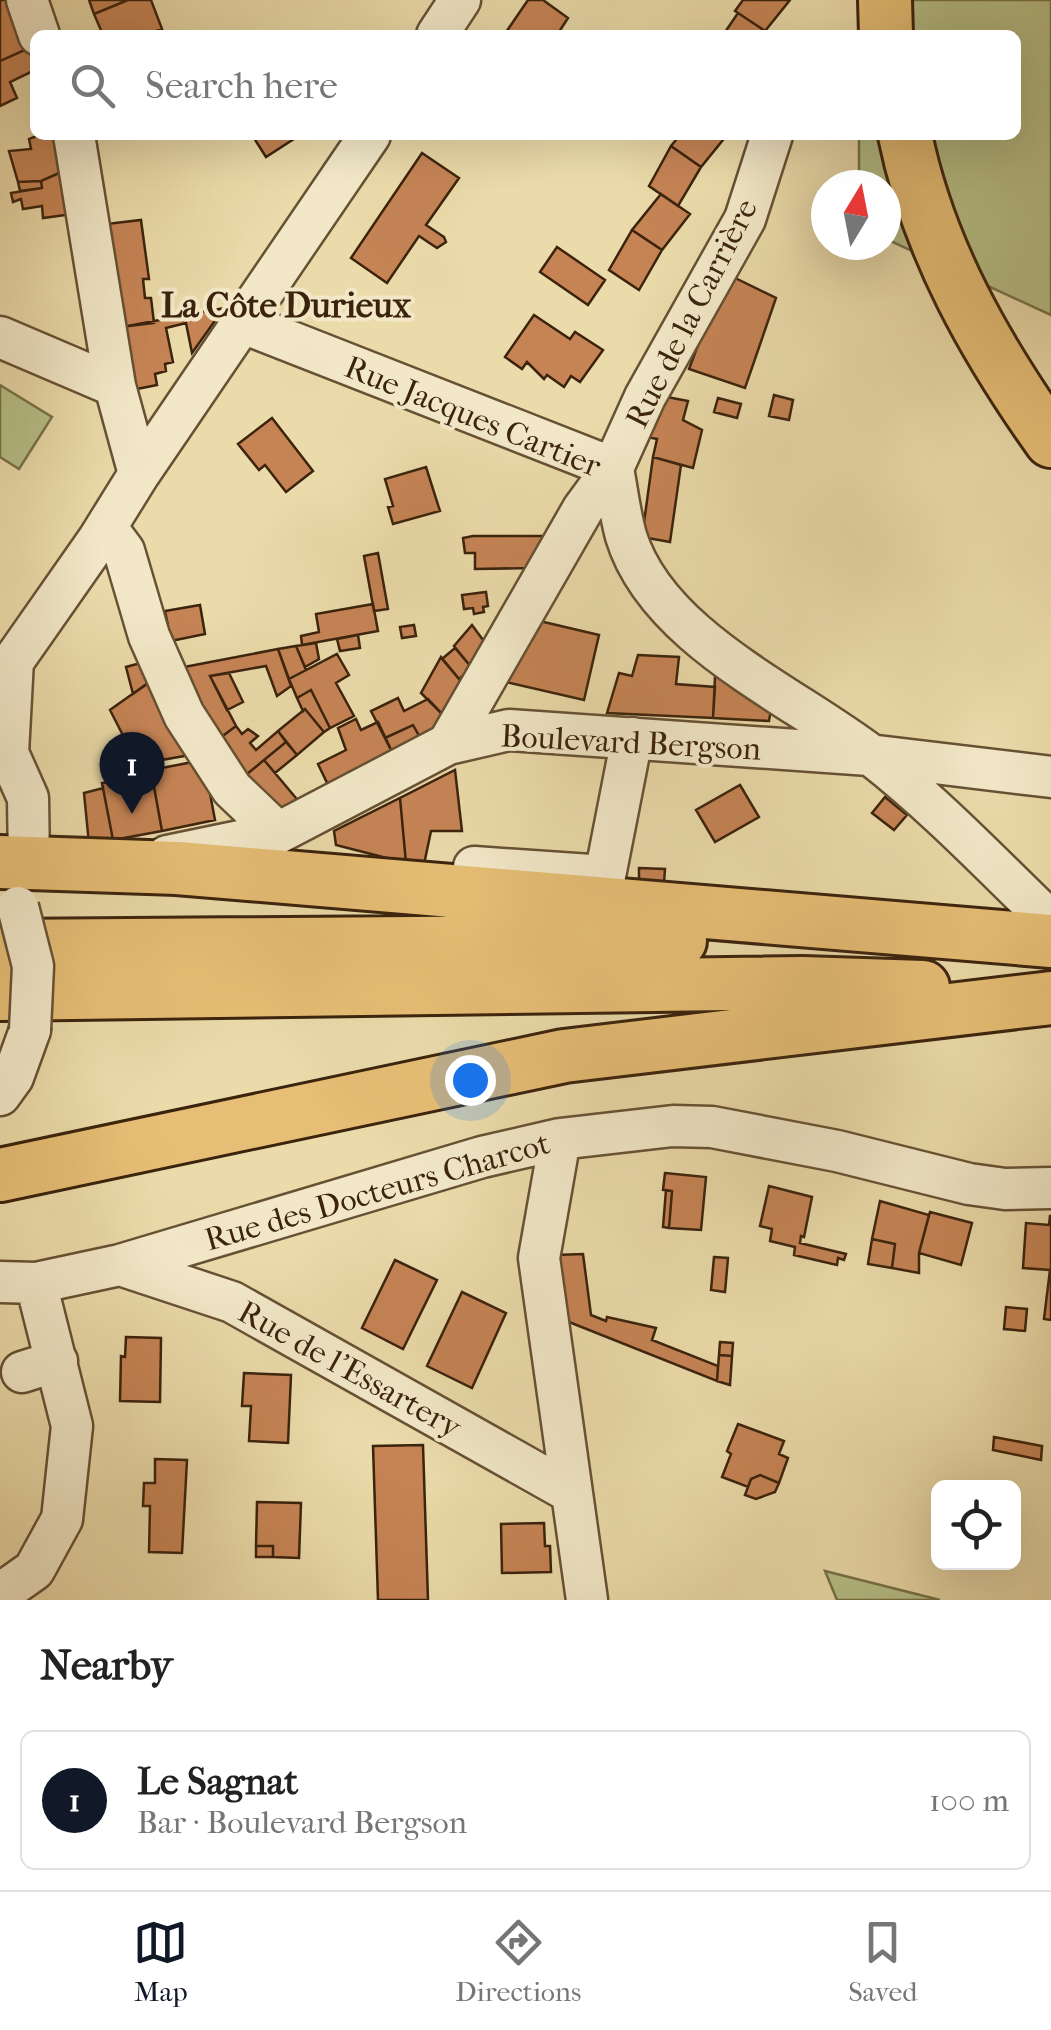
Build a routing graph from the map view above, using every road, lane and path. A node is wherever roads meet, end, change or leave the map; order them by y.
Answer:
1 (27, 0) edge
2 (460, 0) edge
3 (884, 0) edge
4 (38, 30) edge
5 (440, 30) edge
6 (886, 30) edge
7 (75, 140) edge
8 (367, 140) edge
9 (770, 140) edge
10 (906, 140) edge
11 (243, 324) junction
12 (0, 336) edge
13 (114, 386) junction
14 (1051, 441) edge
15 (612, 468) junction
16 (139, 474) junction
17 (115, 539) junction
18 (6, 670) edge
19 (632, 738) junction
20 (448, 744) junction
21 (870, 754) junction
22 (1051, 777) edge
23 (278, 833) junction
24 (119, 866) junction
25 (474, 867) dead end
26 (10, 892) edge
27 (1051, 922) edge
28 (1051, 942) edge
29 (1051, 995) edge
30 (15, 1012) edge
31 (0, 1095) edge
32 (560, 1139) junction
33 (0, 1175) edge
34 (1051, 1188) edge
35 (120, 1264) junction
36 (18, 1282) edge
37 (572, 1492) junction
38 (0, 1594) edge
39 (587, 1600) edge

1 - 4 street
2 - 5 street
3 - 6 main road
7 - 13 street
8 - 11 street
9 - 15 street, Rue de la Carrière
10 - 14 main road
11 - 15 street, Rue Jacques Cartier
11 - 16 street
12 - 13 street
13 - 16 street
15 - 20 street, Rue de la Carrière
15 - 21 street, Rue Jacques Cartier
16 - 17 street
17 - 18 street
17 - 23 street
18 - 26 street
19 - 20 street, Boulevard Bergson
19 - 21 street, Boulevard Bergson
19 - 25 street
20 - 23 street, Boulevard Bergson
21 - 22 street, Boulevard Bergson
21 - 27 street, Rue Jacques Cartier
23 - 24 street, Boulevard Bergson
24 - 26 main road
24 - 28 main road
26 - 28 main road
26 - 30 street, bridge
29 - 30 main road
29 - 33 main road
30 - 31 street
32 - 34 street, Rue des Docteurs Charcot
32 - 35 street, Rue des Docteurs Charcot
32 - 37 street
35 - 36 street, Rue des Docteurs Charcot
35 - 37 street, Rue de l'Essartery
36 - 38 street
37 - 39 street

